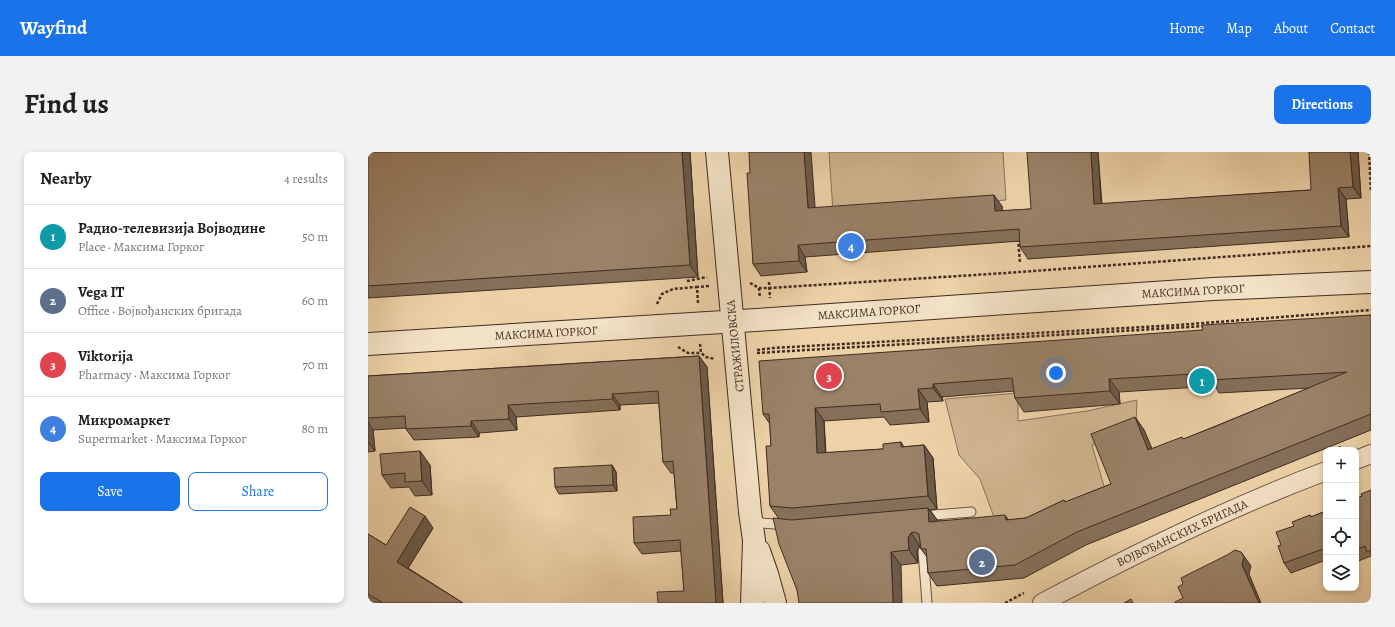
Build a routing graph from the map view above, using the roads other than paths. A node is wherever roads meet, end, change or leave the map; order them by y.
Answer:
1 (717, 152) edge
2 (1371, 282) edge
3 (732, 321) junction
4 (368, 344) edge
5 (1371, 454) edge
6 (1359, 459) edge
7 (1323, 472) edge
8 (971, 512) dead end
9 (910, 517) edge
10 (794, 526) edge
11 (753, 531) junction
12 (923, 551) edge
13 (752, 603) edge
14 (775, 603) edge
15 (927, 603) edge
16 (1042, 603) edge

1 - 3 street, СТРАЖИЛОВСКА
2 - 3 street, МАКСИМА ГОРКОГ
3 - 4 street, МАКСИМА ГОРКОГ
3 - 11 street, СТРАЖИЛОВСКА
5 - 6 street
7 - 16 street, ВОЈВОЂАНСКИХ БРИГАДА
8 - 9 lane
10 - 11 lane
11 - 13 street, СТРАЖИЛОВСКА
11 - 14 street, СТРАЖИЛОВСКА
12 - 15 lane

